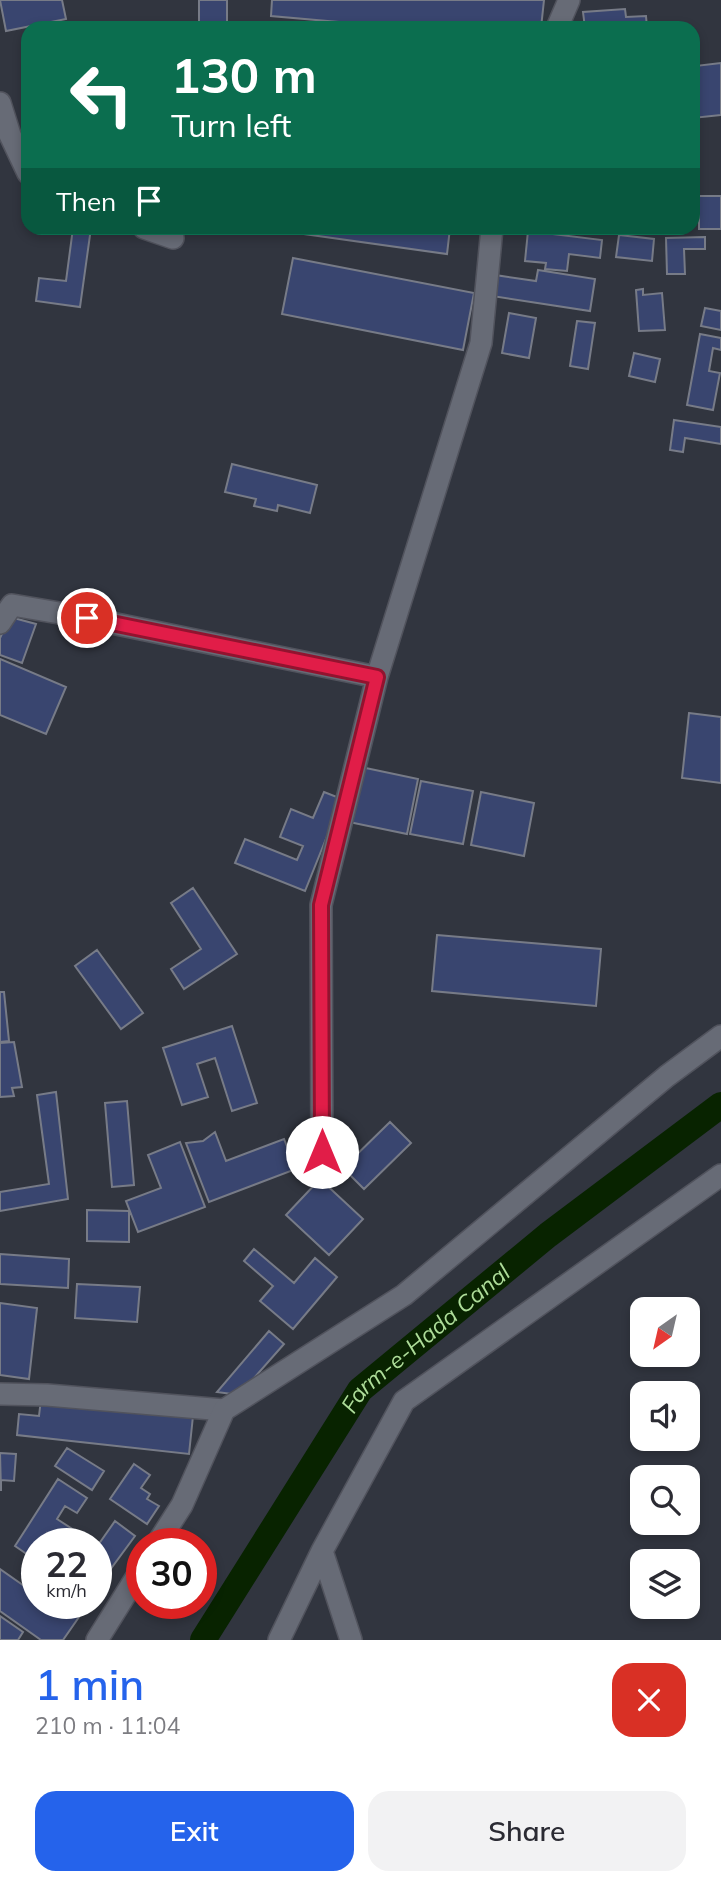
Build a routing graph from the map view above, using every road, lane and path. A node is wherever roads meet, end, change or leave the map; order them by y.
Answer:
1 (569, 0) edge
2 (560, 21) edge
3 (0, 103) edge
4 (21, 159) edge
5 (162, 235) edge
6 (491, 235) edge
7 (173, 239) dead end
8 (0, 623) edge
9 (377, 677) junction
10 (721, 1036) edge
11 (322, 1152) dead end
12 (721, 1175) edge
13 (0, 1394) edge
14 (224, 1410) junction
15 (167, 1528) edge
16 (322, 1550) junction
17 (126, 1593) edge
18 (96, 1640) edge
19 (279, 1640) edge
20 (351, 1640) edge

1 - 2 street
3 - 4 street
5 - 7 street
6 - 9 street
8 - 9 street
9 - 11 street
10 - 14 street
12 - 16 street
13 - 14 street
14 - 15 street
16 - 19 street
16 - 20 street
17 - 18 street

